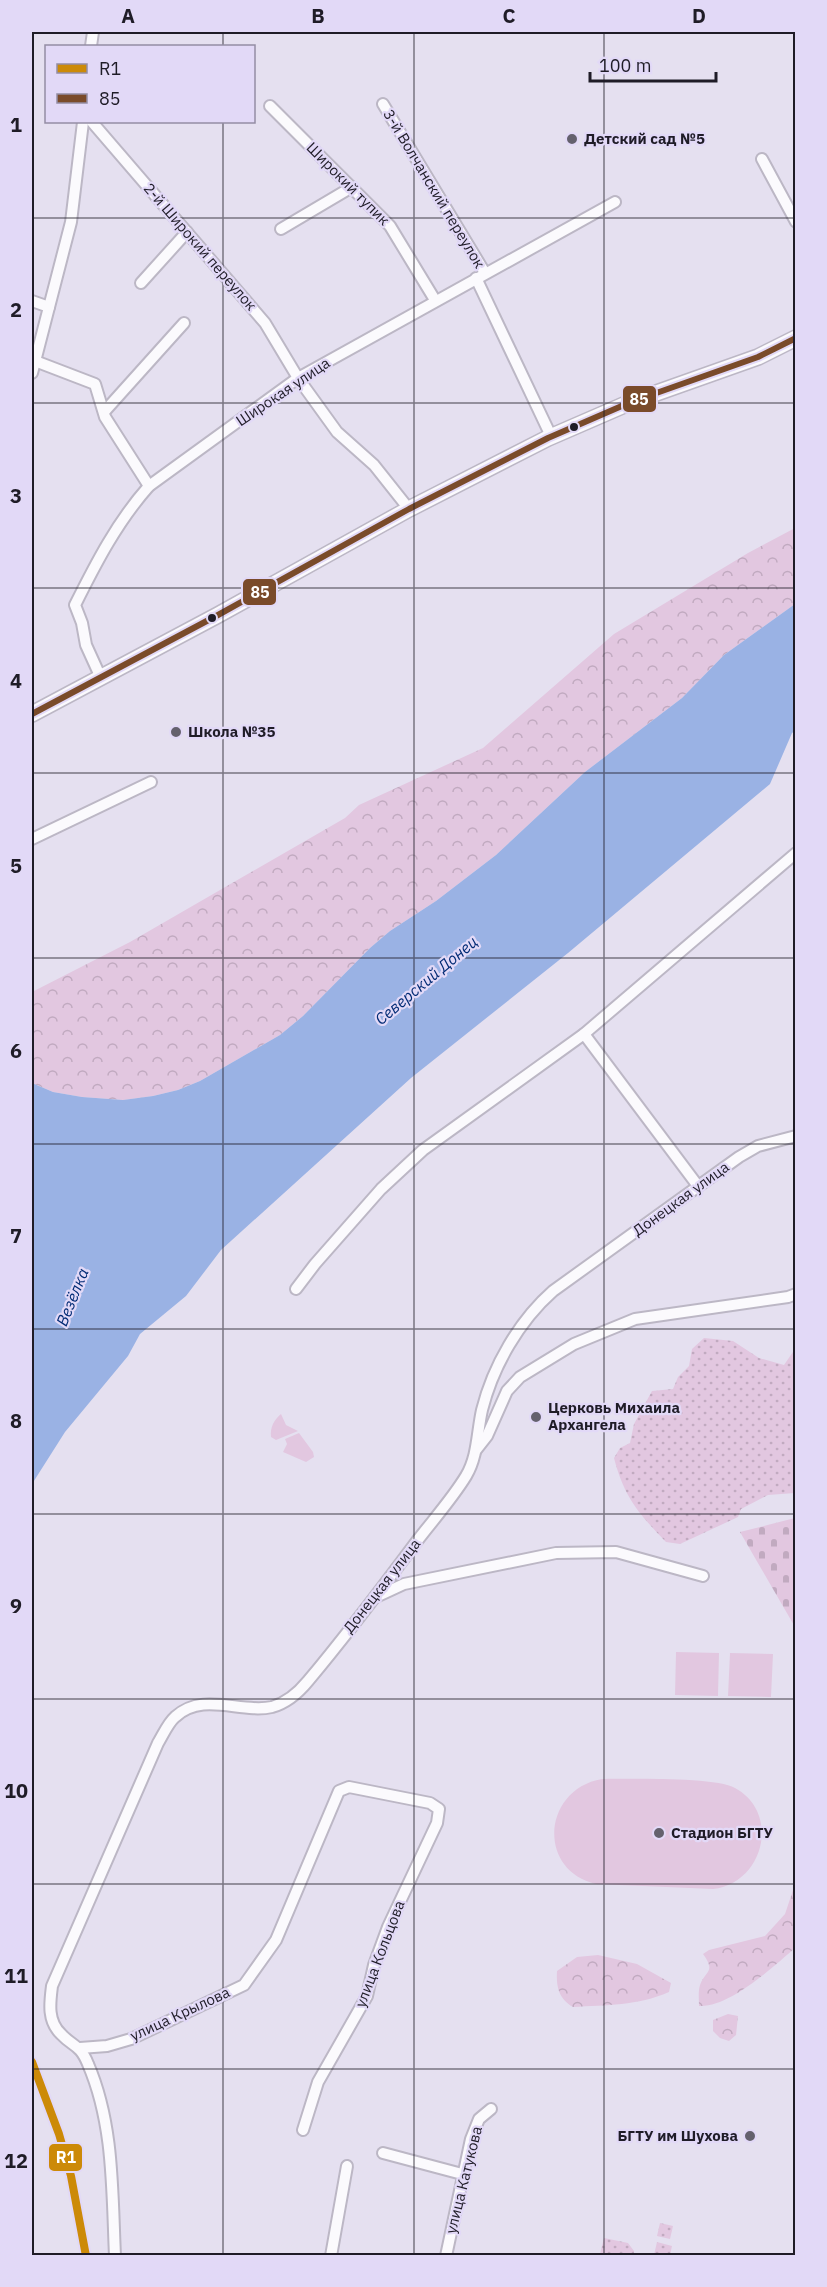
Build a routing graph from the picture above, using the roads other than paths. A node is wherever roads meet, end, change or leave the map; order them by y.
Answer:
1 (383, 104) dead end
2 (270, 106) dead end
3 (82, 123) edge
4 (93, 123) edge
5 (762, 159) dead end
6 (352, 187) junction
7 (615, 202) dead end
8 (795, 222) edge
9 (281, 229) dead end
10 (187, 232) junction
11 (481, 275) junction
12 (141, 283) dead end
13 (435, 300) junction
14 (32, 301) edge
15 (49, 306) junction
16 (184, 323) dead end
17 (795, 338) edge
18 (34, 361) junction
19 (32, 373) edge
20 (298, 378) junction
21 (104, 412) junction
22 (551, 436) junction
23 (149, 486) junction
24 (409, 509) junction
25 (101, 678) junction
26 (33, 714) edge
27 (151, 782) dead end
28 (32, 839) edge
29 (795, 853) edge
30 (584, 1034) junction
31 (795, 1136) edge
32 (698, 1186) junction
33 (296, 1289) dead end
34 (795, 1294) edge
35 (476, 1451) junction
36 (703, 1576) dead end
37 (375, 1597) junction
38 (339, 1791) joint
39 (80, 2048) junction
40 (491, 2109) dead end
41 (303, 2130) dead end
42 (383, 2154) dead end
43 (347, 2166) dead end
44 (462, 2174) junction
45 (115, 2256) edge
46 (332, 2256) edge
47 (446, 2256) edge

1 - 11 street, 3-й Волчанский переулок
2 - 6 street, Широкий тупик
3 - 15 street
4 - 10 street, 2-й Широкий переулок
5 - 8 street
6 - 9 street
6 - 13 street, Широкий тупик
7 - 11 street, Широкая улица
10 - 12 street
10 - 20 street, 2-й Широкий переулок
11 - 13 street, Широкая улица
11 - 22 street, 3-й Волчанский переулок
13 - 20 street, Широкая улица
14 - 15 street
15 - 18 street
16 - 21 street
17 - 22 main road
18 - 19 street
18 - 21 street
20 - 23 street, Широкая улица
20 - 24 street, 2-й Широкий переулок
21 - 23 street
22 - 24 main road
23 - 25 street, Широкая улица
24 - 25 main road
25 - 26 main road
27 - 28 street
29 - 30 street
30 - 32 street
30 - 33 street
31 - 32 street, Донецкая улица
32 - 35 street, Донецкая улица
34 - 35 street
35 - 37 street, Донецкая улица
36 - 37 street
37 - 39 street, Донецкая улица
38 - 39 street, улица Крылова
38 - 41 street, улица Кольцова
39 - 45 street
40 - 44 street, улица Катукова
42 - 44 street
43 - 46 street
44 - 47 street, улица Катукова

